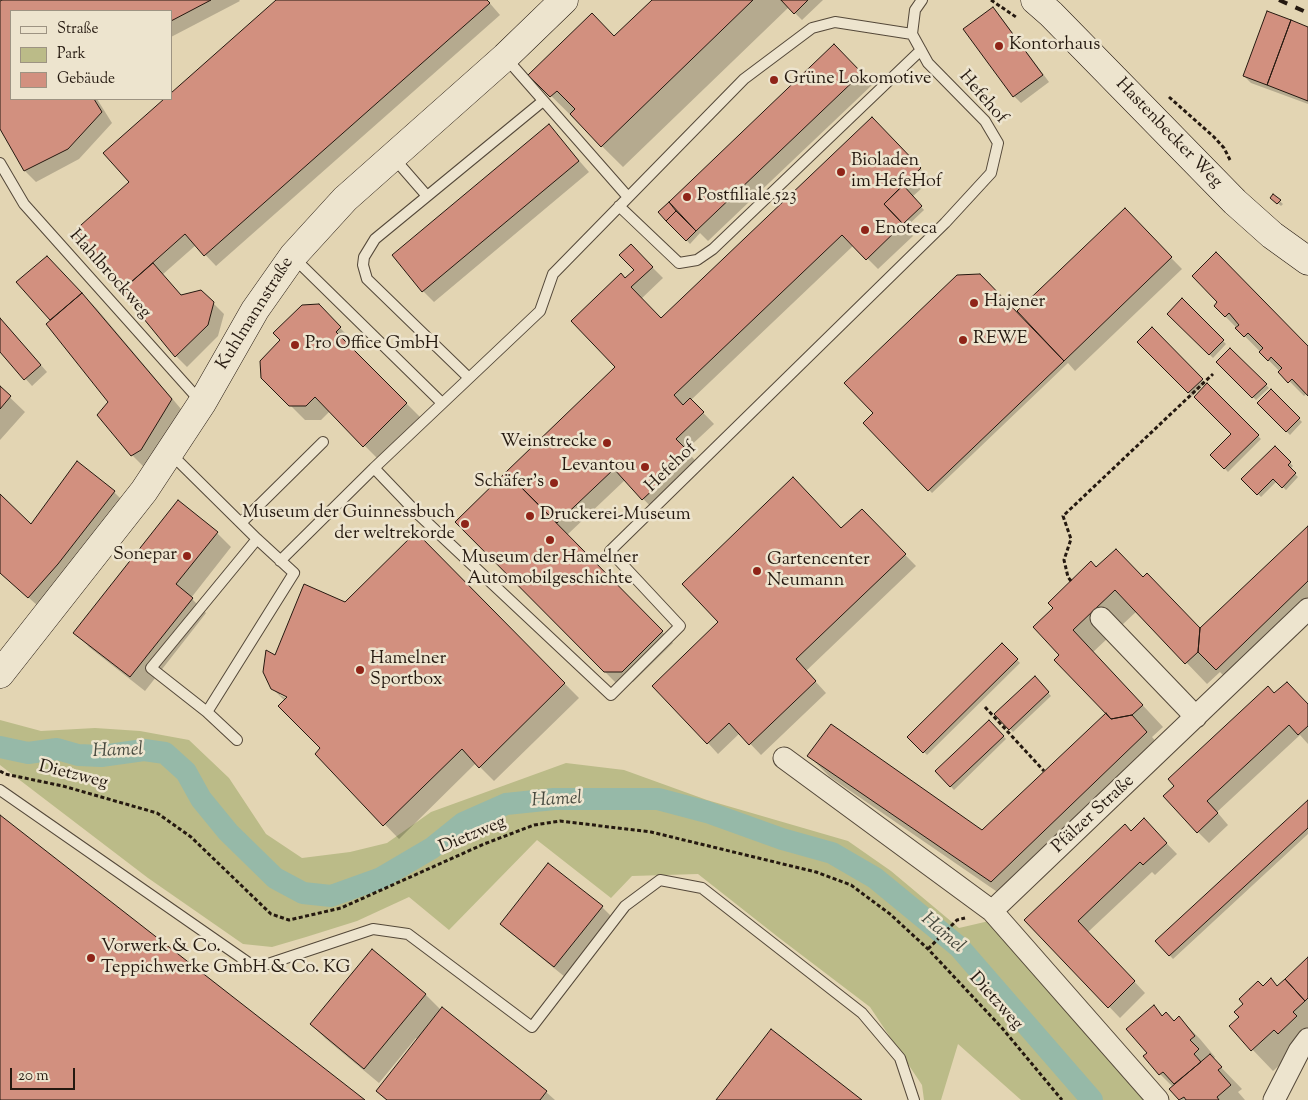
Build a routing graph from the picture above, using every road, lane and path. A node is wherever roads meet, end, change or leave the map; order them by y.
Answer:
1 (564, 0) edge
2 (922, 0) edge
3 (1044, 5) edge
4 (912, 34) junction
5 (921, 50) junction
6 (505, 56) junction
7 (1167, 95) dead end
8 (543, 101) junction
9 (393, 157) junction
10 (0, 163) edge
11 (1232, 163) dead end
12 (427, 196) junction
13 (628, 197) junction
14 (619, 206) junction
15 (293, 256) junction
16 (1308, 261) edge
17 (1213, 374) dead end
18 (469, 378) junction
19 (202, 403) junction
20 (442, 403) junction
21 (323, 442) dead end
22 (170, 453) junction
23 (374, 468) junction
24 (241, 522) junction
25 (257, 539) junction
26 (280, 560) junction
27 (1071, 581) dead end
28 (1308, 609) edge
29 (1101, 618) dead end
30 (0, 674) edge
31 (985, 708) dead end
32 (207, 712) junction
33 (1196, 717) junction
34 (236, 740) dead end
35 (784, 758) dead end
36 (0, 771) edge
37 (1044, 771) dead end
38 (0, 790) edge
39 (992, 911) junction
40 (957, 920) dead end
41 (928, 949) junction
42 (1308, 1039) edge
43 (914, 1100) edge
44 (1062, 1100) edge
45 (1158, 1100) edge
46 (1274, 1100) edge

1 - 6 main road, Kuhlmannstraße
2 - 4 lane
3 - 16 main road, Hastenbecker Weg
4 - 5 lane, Hefehof
4 - 13 lane
5 - 14 lane
5 - 23 lane, Hefehof
6 - 8 lane
6 - 9 main road, Kuhlmannstraße
7 - 11 path
8 - 12 lane
8 - 13 lane
9 - 12 lane
9 - 15 main road, Kuhlmannstraße
10 - 19 lane, Hahlbrockweg
12 - 18 lane
13 - 14 lane
14 - 18 lane
15 - 19 main road, Kuhlmannstraße
15 - 20 lane
17 - 27 path
18 - 20 lane
19 - 22 main road, Kuhlmannstraße
20 - 23 lane
21 - 24 lane
22 - 24 lane
22 - 30 main road, Kuhlmannstraße
23 - 26 lane
24 - 25 lane
25 - 26 lane
25 - 32 lane
26 - 32 lane
28 - 33 street, Pfälzer Straße
29 - 33 street
31 - 37 path
32 - 34 lane
33 - 39 street, Pfälzer Straße
35 - 39 street
36 - 41 path, Dietzweg
38 - 43 lane
39 - 45 street
40 - 41 path
41 - 44 path, Dietzweg
42 - 46 street

